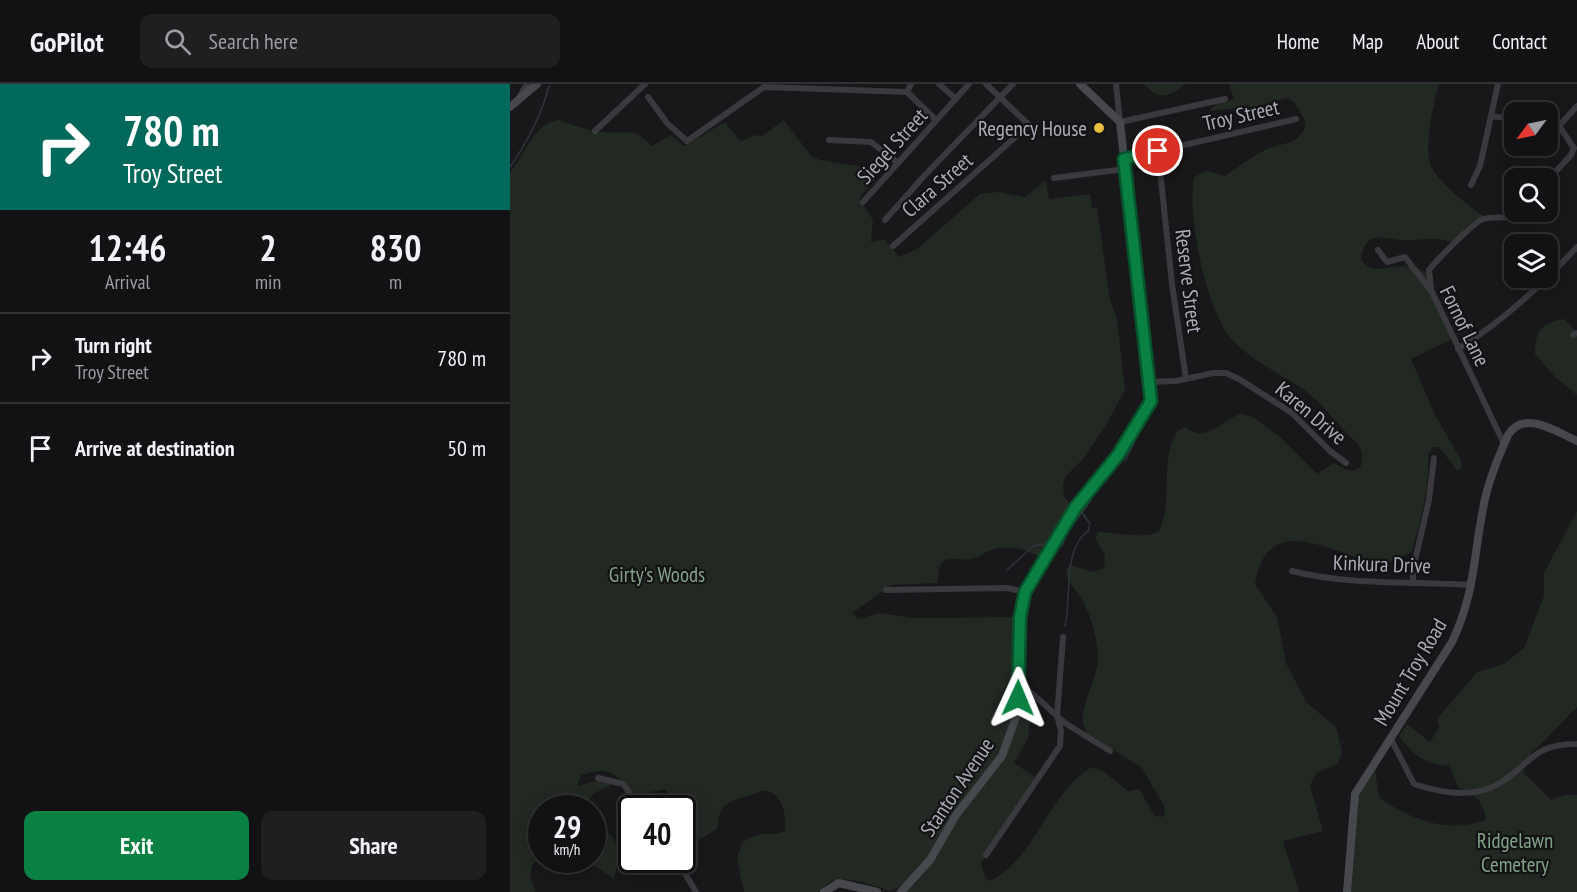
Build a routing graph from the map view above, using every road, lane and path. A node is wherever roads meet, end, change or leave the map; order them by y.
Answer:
1 (527, 84) edge
2 (537, 84) edge
3 (645, 84) edge
4 (912, 84) edge
5 (939, 84) edge
6 (969, 84) edge
7 (986, 84) edge
8 (1013, 84) edge
9 (1080, 84) edge
10 (1116, 84) edge
11 (1498, 84) edge
12 (763, 86) edge
13 (907, 92) junction
14 (648, 97) dead end
15 (1001, 97) junction
16 (956, 99) junction
17 (1225, 99) dead end
18 (513, 105) edge
19 (1577, 106) edge
20 (1491, 116) junction
21 (1504, 118) edge
22 (1296, 119) dead end
23 (936, 120) junction
24 (1120, 122) junction
25 (1559, 126) joint
26 (595, 131) dead end
27 (834, 137) dead end
28 (1158, 151) junction
29 (1124, 159) junction
30 (898, 163) junction
31 (1558, 169) edge
32 (1125, 170) junction
33 (1054, 178) dead end
34 (1472, 185) dead end
35 (863, 202) dead end
36 (1504, 219) edge
37 (885, 220) dead end
38 (893, 246) dead end
39 (1577, 247) edge
40 (1378, 250) dead end
41 (1432, 292) junction
42 (1458, 349) junction
43 (1186, 379) junction
44 (1150, 382) junction
45 (1577, 441) edge
46 (1504, 444) junction
47 (1434, 458) dead end
48 (1346, 463) dead end
49 (1292, 571) dead end
50 (1413, 581) junction
51 (1472, 585) junction
52 (886, 590) dead end
53 (1025, 592) junction
54 (1063, 638) dead end
55 (1018, 681) junction
56 (1057, 716) junction
57 (1391, 739) junction
58 (1577, 744) edge
59 (1110, 751) dead end
60 (598, 778) dead end
61 (631, 795) edge
62 (986, 855) dead end
63 (684, 873) edge
64 (696, 892) edge
65 (824, 892) edge
66 (877, 892) edge
67 (901, 892) edge
68 (1347, 892) edge

1 - 18 street
2 - 18 street
3 - 26 street
4 - 13 street
5 - 16 street
6 - 16 street, Siegel Street
7 - 15 street
8 - 15 street
9 - 24 street
10 - 24 street, Stanton Avenue
11 - 20 street
12 - 13 street
12 - 14 street
13 - 23 street
15 - 37 street
15 - 38 street, Clara Street
16 - 23 street, Siegel Street
17 - 24 street
19 - 25 street
20 - 21 street
20 - 34 street
22 - 28 street, Troy Street
23 - 30 street, Siegel Street
24 - 29 street, Stanton Avenue
25 - 31 street
27 - 30 street
28 - 29 street, Troy Street
28 - 43 street, Reserve Street
29 - 32 street, Stanton Avenue
30 - 35 street, Siegel Street
32 - 33 street
32 - 44 street, Stanton Avenue
36 - 41 street
39 - 42 street
40 - 41 street, Fornof Lane
41 - 42 street, Fornof Lane
42 - 46 street, Fornof Lane
43 - 44 street, Karen Drive
43 - 48 street, Karen Drive
44 - 53 street, Stanton Avenue
45 - 46 street, Mount Troy Road
46 - 51 street, Mount Troy Road
47 - 50 street
49 - 50 street, Kinkura Drive
50 - 51 street, Kinkura Drive
51 - 57 street, Mount Troy Road
52 - 53 street
53 - 55 street, Stanton Avenue
54 - 56 street
55 - 56 street
55 - 67 street, Stanton Avenue
56 - 59 street
56 - 62 street
57 - 58 street
57 - 68 street, Mount Troy Road
60 - 61 street
63 - 64 street
65 - 66 street

